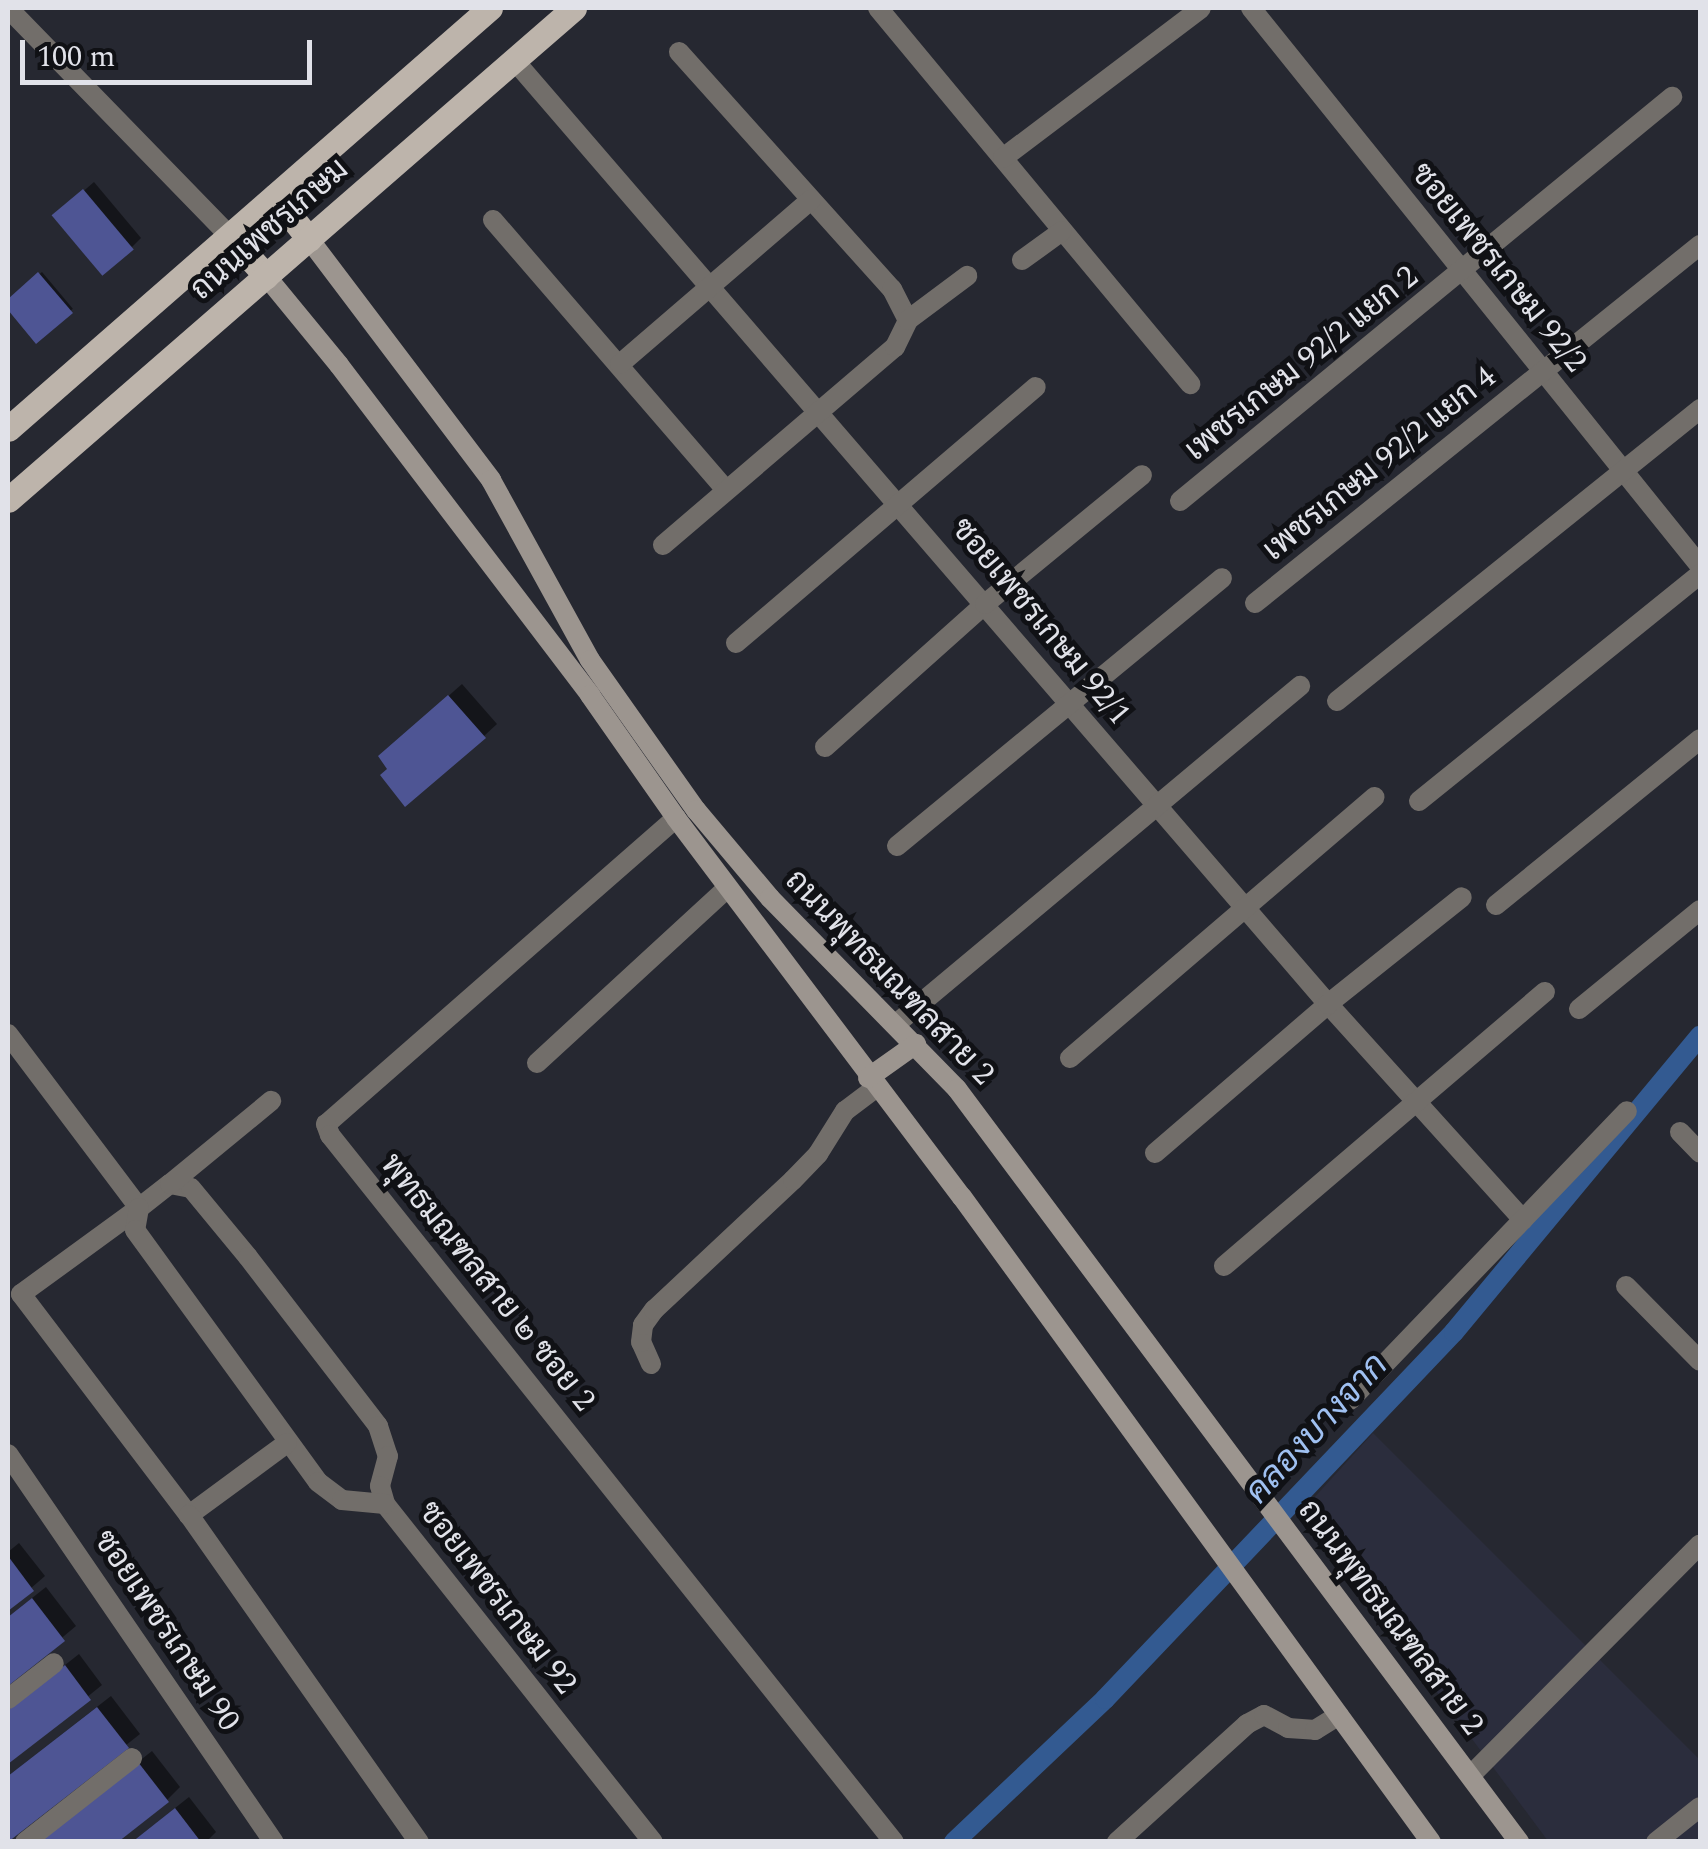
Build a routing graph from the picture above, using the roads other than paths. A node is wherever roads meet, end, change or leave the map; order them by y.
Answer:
1 (8, 8) edge
2 (490, 8) edge
3 (574, 8) edge
4 (878, 8) edge
5 (1201, 8) edge
6 (1251, 8) edge
7 (678, 52) dead end
8 (514, 60) junction
9 (1672, 97) dead end
10 (1003, 158) junction
11 (275, 196) junction
12 (811, 200) junction
13 (493, 220) dead end
14 (1062, 231) junction
15 (230, 236) junction
16 (309, 240) junction
17 (1700, 244) edge
18 (1022, 260) dead end
19 (1462, 272) junction
20 (266, 276) junction
21 (967, 276) dead end
22 (708, 288) junction
23 (908, 320) junction
24 (620, 364) junction
25 (1543, 371) junction
26 (1190, 384) dead end
27 (1036, 387) dead end
28 (1700, 409) edge
29 (818, 410) junction
30 (8, 429) edge
31 (1624, 468) junction
32 (1142, 475) dead end
33 (725, 488) junction
34 (8, 500) edge
35 (1180, 501) dead end
36 (898, 503) junction
37 (663, 544) dead end
38 (1700, 566) edge
39 (1700, 574) edge
40 (1222, 578) dead end
41 (1255, 603) dead end
42 (985, 604) junction
43 (736, 643) dead end
44 (1300, 686) dead end
45 (1337, 700) dead end
46 (1069, 704) junction
47 (1700, 739) edge
48 (826, 747) dead end
49 (1374, 797) dead end
50 (1419, 802) dead end
51 (1156, 803) junction
52 (676, 818) junction
53 (897, 846) dead end
54 (728, 888) junction
55 (1462, 897) dead end
56 (1496, 904) dead end
57 (1246, 907) junction
58 (1700, 910) edge
59 (1545, 992) dead end
60 (1328, 1004) junction
61 (1579, 1008) dead end
62 (896, 1024) junction
63 (8, 1034) edge
64 (916, 1044) junction
65 (1070, 1058) dead end
66 (537, 1063) dead end
67 (872, 1083) junction
68 (1416, 1098) junction
69 (271, 1101) dead end
70 (1627, 1111) dead end
71 (1680, 1132) dead end
72 (1155, 1153) dead end
73 (1700, 1153) edge
74 (170, 1184) junction
75 (139, 1208) junction
76 (1523, 1220) junction
77 (1224, 1266) dead end
78 (8, 1276) edge
79 (1626, 1286) dead end
80 (21, 1294) junction
81 (1700, 1361) edge
82 (650, 1364) dead end
83 (1350, 1400) dead end
84 (287, 1443) junction
85 (8, 1454) edge
86 (385, 1504) junction
87 (189, 1514) junction
88 (1700, 1544) edge
89 (54, 1664) dead end
90 (8, 1699) edge
91 (1339, 1715) junction
92 (132, 1758) dead end
93 (1470, 1776) junction
94 (1700, 1807) edge
95 (25, 1842) edge
96 (274, 1842) edge
97 (419, 1842) edge
98 (653, 1842) edge
99 (894, 1842) edge
100 (1117, 1842) edge
101 (1431, 1842) edge
102 (1518, 1842) edge
103 (1656, 1842) edge

1 - 15 street
2 - 11 main road, ถนนเพชรเกษม
3 - 8 main road, ถนนเพชรเกษม
4 - 10 street
5 - 10 street
6 - 19 street, ซอยเพชรเกษม 92/2
7 - 12 street
8 - 16 main road, ถนนเพชรเกษม
8 - 22 street, ซอยเพชรเกษม 92/1
9 - 19 street, เพชรเกษม 92/2 แยก 2
10 - 14 street
11 - 15 main road, ถนนเพชรเกษม
11 - 16 main road
12 - 22 street
12 - 23 street
13 - 24 street
14 - 18 street
14 - 26 street
15 - 20 main road
15 - 30 main road, ถนนเพชรเกษม
16 - 20 main road, ถนนเพชรเกษม
16 - 62 main road, ถนนพุทธมณฑลสาย 2
17 - 25 street, เพชรเกษม 92/2 แยก 4
19 - 25 street, ซอยเพชรเกษม 92/2
19 - 35 street, เพชรเกษม 92/2 แยก 2
20 - 34 main road, ถนนเพชรเกษม
20 - 52 main road, ถนนพุทธมณฑลสาย 2
21 - 23 street
22 - 24 street
22 - 29 street, ซอยเพชรเกษม 92/1
23 - 29 street
24 - 33 street
25 - 31 street, ซอยเพชรเกษม 92/2
25 - 41 street, เพชรเกษม 92/2 แยก 4
27 - 36 street
28 - 31 street
29 - 33 street
29 - 36 street, ซอยเพชรเกษม 92/1
31 - 38 street, ซอยเพชรเกษม 92/2
31 - 45 street
32 - 42 street
33 - 37 street
36 - 42 street, ซอยเพชรเกษม 92/1
36 - 43 street
39 - 50 street
40 - 46 street
42 - 46 street, ซอยเพชรเกษม 92/1
42 - 48 street
44 - 51 street
46 - 51 street, ซอยเพชรเกษม 92/1
46 - 53 street
47 - 56 street
49 - 57 street
51 - 57 street, ซอยเพชรเกษม 92/1
51 - 62 street
52 - 54 main road, ถนนพุทธมณฑลสาย 2
52 - 99 street, พุทธมณฑลสาย ๒ ซอย 2
54 - 66 street
54 - 67 main road, ถนนพุทธมณฑลสาย 2
55 - 60 street
57 - 60 street, ซอยเพชรเกษม 92/1
57 - 65 street
58 - 61 street
59 - 68 street
60 - 68 street, ซอยเพชรเกษม 92/1
60 - 72 street
62 - 64 main road, ถนนพุทธมณฑลสาย 2
63 - 75 street
64 - 67 main road
64 - 93 main road, ถนนพุทธมณฑลสาย 2
67 - 82 street
67 - 91 main road, ถนนพุทธมณฑลสาย 2
68 - 76 street, ซอยเพชรเกษม 92/1
68 - 77 street
69 - 74 street
70 - 76 street
71 - 73 street
74 - 75 street
74 - 86 street, ซอยเพชรเกษม 92
75 - 80 street
75 - 84 street
76 - 83 street
78 - 80 street
79 - 81 street
80 - 87 street
84 - 86 street
84 - 87 street
85 - 96 street, ซอยเพชรเกษม 90
86 - 98 street, ซอยเพชรเกษม 92
87 - 97 street
88 - 93 street
89 - 90 street
91 - 100 street
91 - 101 main road, ถนนพุทธมณฑลสาย 2
92 - 95 street
93 - 102 main road, ถนนพุทธมณฑลสาย 2
94 - 103 street

